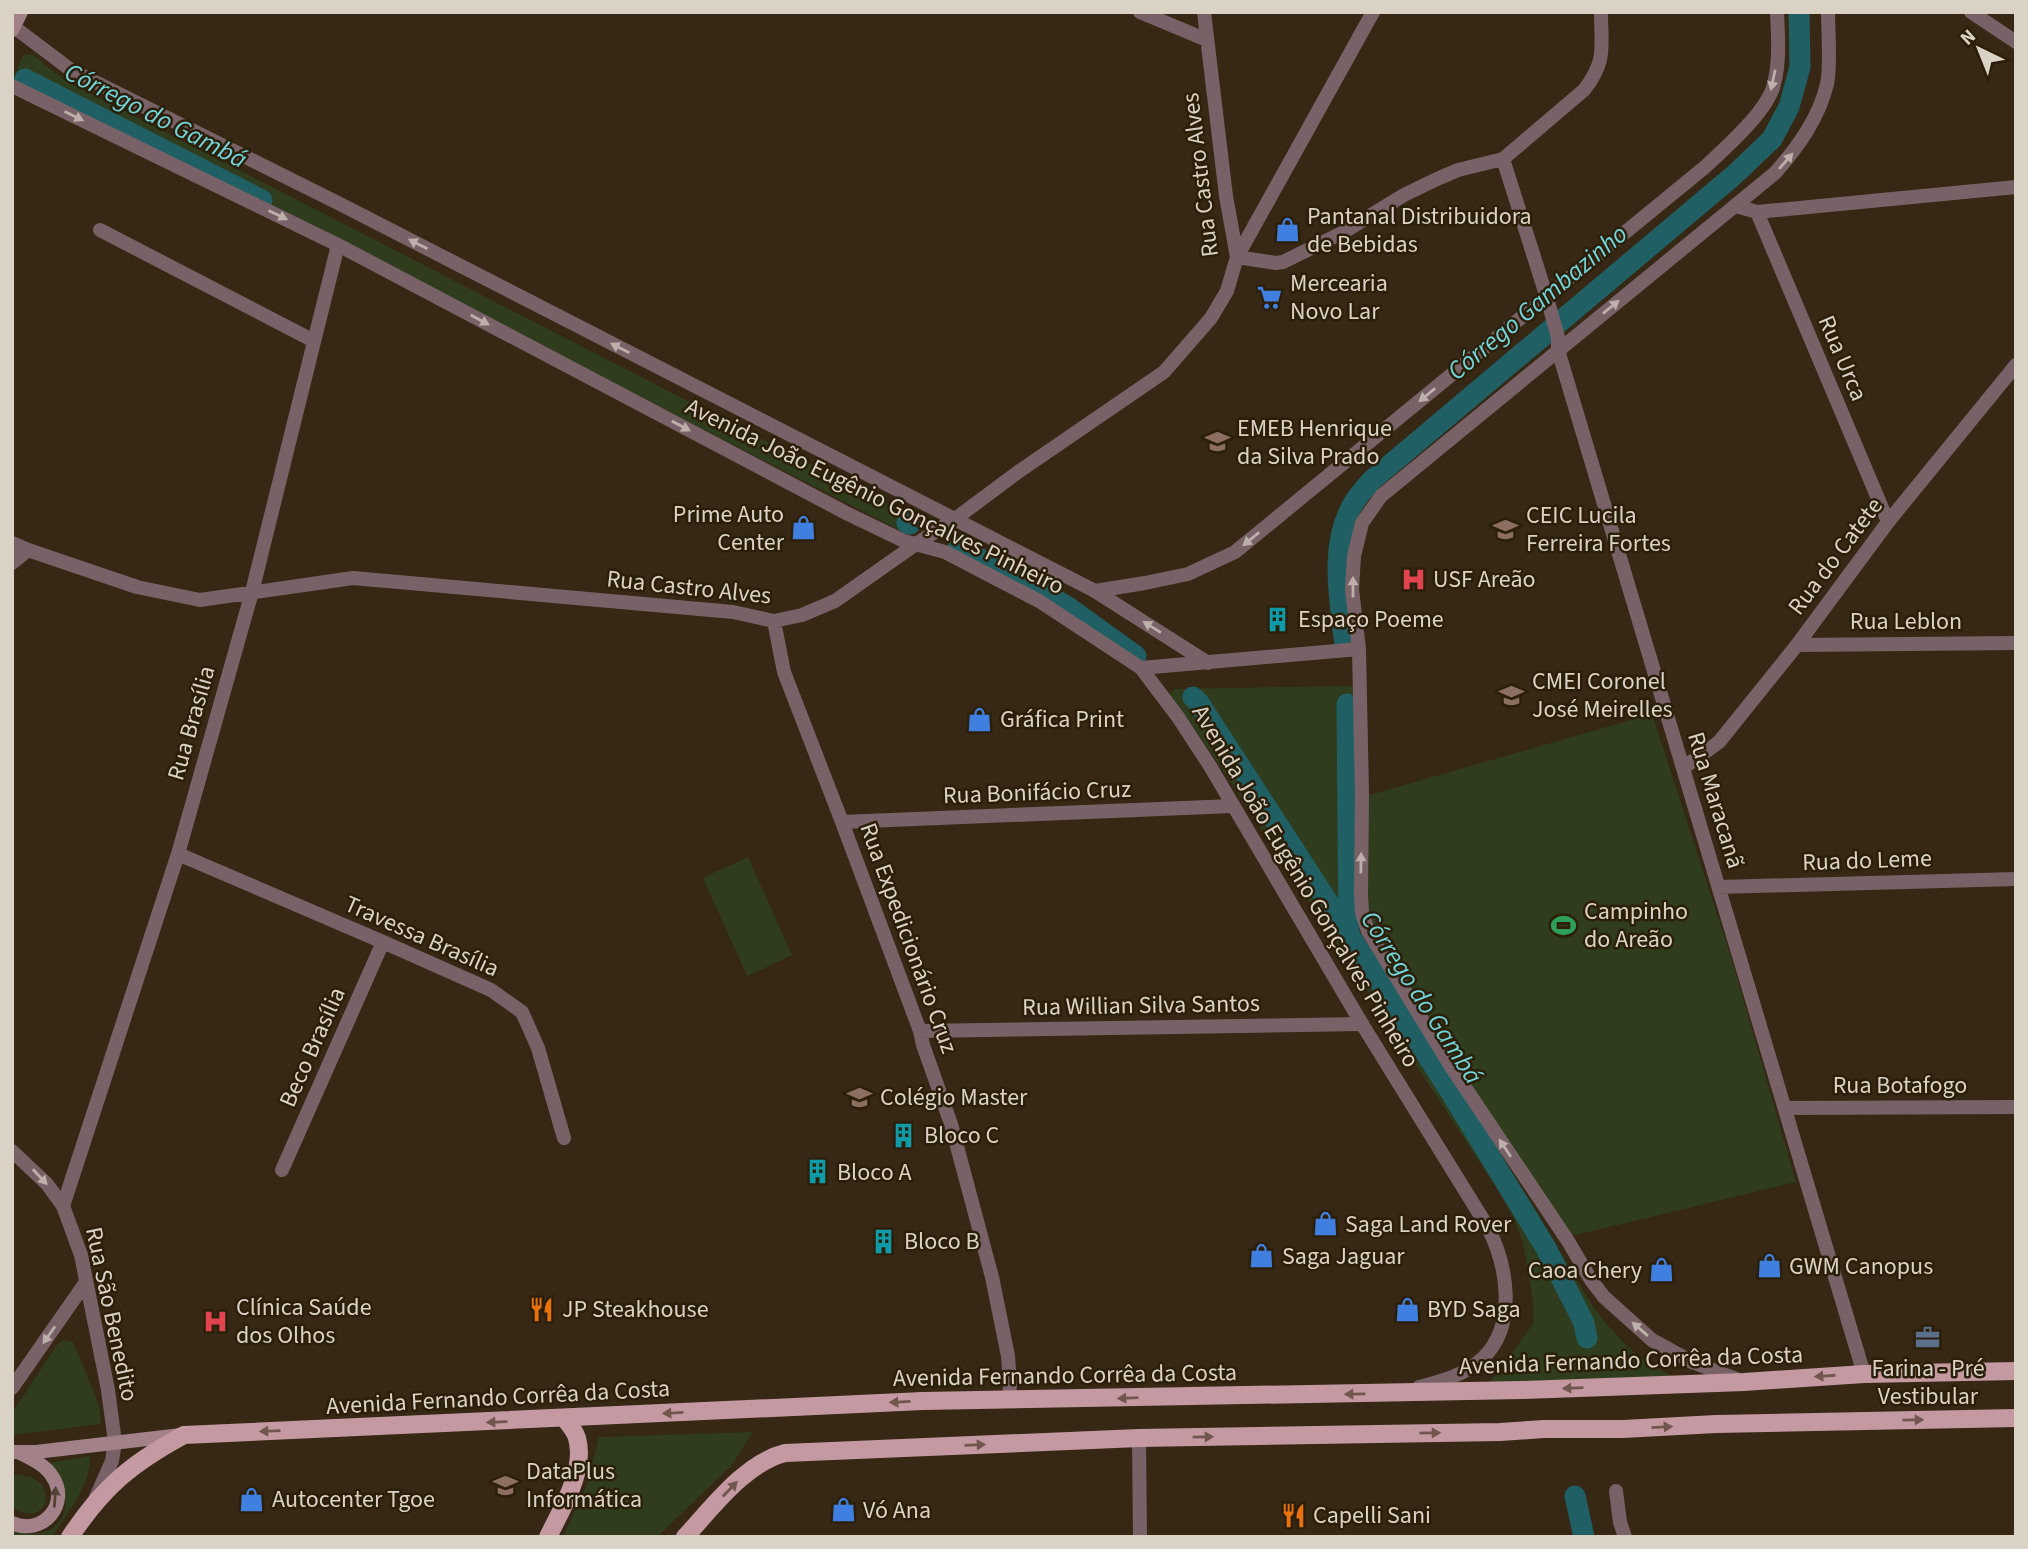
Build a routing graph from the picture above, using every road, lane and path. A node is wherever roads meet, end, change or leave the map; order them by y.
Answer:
1 (21, 12) edge
2 (1140, 12) edge
3 (1204, 12) edge
4 (1373, 12) edge
5 (1601, 12) edge
6 (1777, 12) edge
7 (1828, 12) edge
8 (1971, 12) edge
9 (13, 28) edge
10 (1206, 40) junction
11 (2016, 42) edge
12 (12, 86) edge
13 (1503, 159) junction
14 (2016, 187) edge
15 (1736, 206) junction
16 (1757, 212) junction
17 (100, 230) dead end
18 (338, 245) junction
19 (1237, 257) junction
20 (1547, 298) junction
21 (314, 341) junction
22 (1558, 343) junction
23 (2016, 365) edge
24 (955, 519) junction
25 (1888, 522) junction
26 (12, 543) edge
27 (916, 544) junction
28 (28, 550) junction
29 (12, 563) edge
30 (1095, 591) junction
31 (252, 592) junction
32 (774, 621) junction
33 (2016, 643) edge
34 (1797, 645) junction
35 (1359, 649) junction
36 (1208, 663) junction
37 (1141, 668) junction
38 (1683, 768) junction
39 (1233, 806) junction
40 (842, 822) junction
41 (178, 854) junction
42 (2016, 879) edge
43 (1719, 887) junction
44 (383, 942) junction
45 (1362, 1024) junction
46 (920, 1031) junction
47 (2016, 1107) edge
48 (1785, 1108) junction
49 (564, 1138) dead end
50 (12, 1151) edge
51 (282, 1170) dead end
52 (63, 1206) junction
53 (86, 1282) junction
54 (2016, 1371) edge
55 (1864, 1374) junction
56 (1744, 1382) junction
57 (12, 1388) edge
58 (1397, 1394) junction
59 (1009, 1399) junction
60 (2016, 1418) edge
61 (565, 1419) junction
62 (184, 1435) junction
63 (1139, 1438) junction
64 (116, 1443) junction
65 (16, 1453) edge
66 (1616, 1491) dead end
67 (93, 1504) junction
68 (12, 1523) edge
69 (70, 1537) edge
70 (548, 1537) edge
71 (685, 1537) edge
72 (1140, 1537) edge
73 (1625, 1537) edge

1 - 9 main road
2 - 10 street
3 - 10 street, Rua Castro Alves
4 - 19 street
5 - 13 street
6 -> 20 street
15 -> 7 street
8 - 11 street
24 -> 9 street, Avenida João Eugênio Gonçalves Pinheiro
10 - 19 street, Rua Castro Alves
12 -> 18 street, Avenida João Eugênio Gonçalves Pinheiro
13 - 19 street
13 - 20 street, Rua Maracanã
14 - 16 street
15 - 16 street
22 -> 15 street
16 - 25 street, Rua Urca
17 - 21 street
18 - 21 street, Rua Brasília
18 -> 27 street, Avenida João Eugênio Gonçalves Pinheiro
19 - 24 street, Rua Castro Alves
20 - 22 street, Rua Maracanã
20 -> 30 street
21 - 31 street, Rua Brasília
35 -> 22 street
22 - 38 street, Rua Maracanã
23 - 25 street, Rua do Catete
24 - 27 street, Rua Castro Alves
24 - 30 street, Avenida João Eugênio Gonçalves Pinheiro
25 - 34 street, Rua do Catete
26 - 28 street, Rua Castro Alves
27 - 32 street, Rua Castro Alves
27 - 37 street, Avenida João Eugênio Gonçalves Pinheiro
28 - 29 street
28 - 31 street, Rua Castro Alves
36 -> 30 street, Avenida João Eugênio Gonçalves Pinheiro
31 - 32 street, Rua Castro Alves
31 - 41 street, Rua Brasília
32 - 40 street, Rua Expedicionário Cruz
33 - 34 street, Rua Leblon
34 - 38 street, Rua do Catete
35 - 36 street
56 -> 35 street
36 - 37 street
37 - 39 street, Avenida João Eugênio Gonçalves Pinheiro
38 - 43 street, Rua Maracanã
39 - 40 street, Rua Bonifácio Cruz
39 - 45 street, Avenida João Eugênio Gonçalves Pinheiro
40 - 46 street, Rua Expedicionário Cruz
41 - 44 street, Travessa Brasília
41 - 52 street, Rua Brasília
42 - 43 street, Rua do Leme
43 - 48 street, Rua Maracanã
44 - 49 street, Travessa Brasília
44 - 51 street, Beco Brasília
45 - 46 street, Rua Willian Silva Santos
45 - 58 street, Avenida João Eugênio Gonçalves Pinheiro
46 - 59 street, Rua Expedicionário Cruz
47 - 48 street, Rua Botafogo
48 - 55 street, Rua Maracanã
50 -> 52 street, Rua São Benedito
52 - 53 street, Rua São Benedito
53 -> 57 street
53 - 64 street, Rua São Benedito
54 - 55 main road, Avenida Fernando Corrêa da Costa
55 -> 56 main road, Avenida Fernando Corrêa da Costa
56 -> 58 main road, Avenida Fernando Corrêa da Costa
58 -> 59 main road, Avenida Fernando Corrêa da Costa
59 -> 61 main road, Avenida Fernando Corrêa da Costa
63 -> 60 main road
61 -> 62 main road, Avenida Fernando Corrêa da Costa
61 - 70 main road
62 - 64 main road, Avenida Fernando Corrêa da Costa
62 - 67 main road
71 -> 63 main road
63 - 72 street
64 - 65 main road, Avenida Fernando Corrêa da Costa
64 - 67 street, Rua São Benedito
68 -> 65 main road
66 - 73 street
67 - 69 main road

